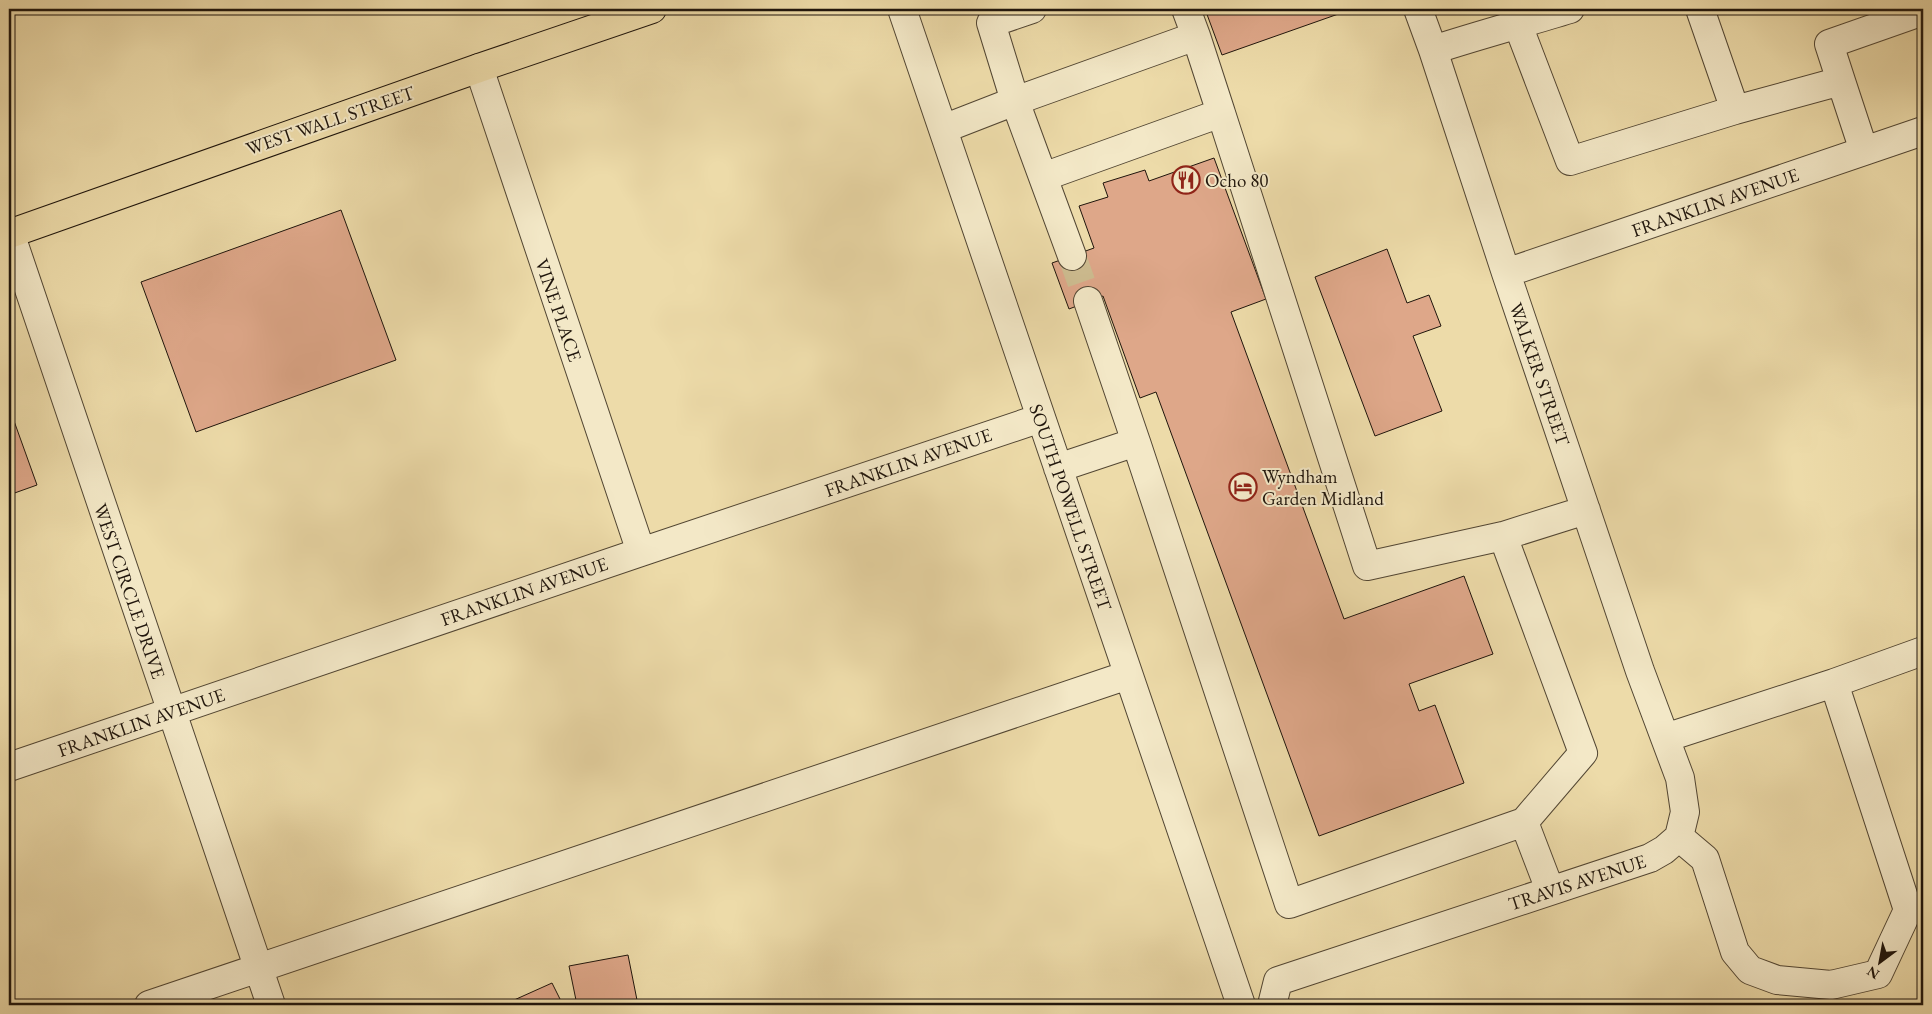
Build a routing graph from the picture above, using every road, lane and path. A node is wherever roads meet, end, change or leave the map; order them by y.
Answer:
1 (652, 9) edge
2 (902, 9) edge
3 (1032, 9) edge
4 (1186, 9) edge
5 (1418, 9) edge
6 (1570, 9) edge
7 (1700, 9) edge
8 (1923, 10) edge
9 (1486, 20) edge
10 (1518, 25) junction
11 (1196, 36) junction
12 (1433, 50) junction
13 (479, 68) junction
14 (1841, 81) junction
15 (1015, 101) junction
16 (1735, 110) junction
17 (1221, 113) junction
18 (943, 129) junction
19 (1923, 131) edge
20 (1864, 151) junction
21 (1043, 177) junction
22 (9, 234) edge
23 (1072, 256) tunnel mouth
24 (1506, 273) junction
25 (1088, 302) tunnel mouth
26 (1041, 418) junction
27 (1136, 442) junction
28 (1058, 468) junction
29 (1586, 510) junction
30 (1503, 536) junction
31 (641, 552) junction
32 (1923, 651) edge
33 (1128, 675) junction
34 (1834, 683) junction
35 (171, 711) junction
36 (1665, 738) junction
37 (9, 767) edge
38 (1524, 822) junction
39 (1679, 837) junction
40 (1550, 890) junction
41 (258, 968) junction
42 (149, 1005) edge
43 (271, 1005) edge
44 (1241, 1005) edge
45 (1272, 1005) edge

1 - 13 main road, WEST WALL STREET
2 - 18 street, SOUTH POWELL STREET
3 - 15 street
4 - 11 street
5 - 12 street, WALKER STREET
6 - 10 street
7 - 16 street
8 - 14 street
9 - 10 street
9 - 12 street
10 - 16 street
11 - 15 street
11 - 17 street
12 - 24 street, WALKER STREET
13 - 22 main road, WEST WALL STREET
13 - 31 street, VINE PLACE
14 - 16 street
14 - 20 street
15 - 18 street
15 - 21 street
17 - 21 street
17 - 30 street
18 - 26 street, SOUTH POWELL STREET
19 - 20 street, FRANKLIN AVENUE
20 - 24 street, FRANKLIN AVENUE
21 - 23 street
22 - 35 street, WEST CIRCLE DRIVE
24 - 29 street, WALKER STREET
25 - 27 street
26 - 28 street, SOUTH POWELL STREET
26 - 31 street, FRANKLIN AVENUE
27 - 28 street
27 - 38 street
28 - 33 street, SOUTH POWELL STREET
29 - 30 street
29 - 36 street, WALKER STREET
30 - 38 street
31 - 35 street, FRANKLIN AVENUE
32 - 34 street
33 - 41 street
33 - 44 street, SOUTH POWELL STREET
34 - 36 street
34 - 39 street
35 - 37 street, FRANKLIN AVENUE
35 - 41 street, WEST CIRCLE DRIVE
36 - 39 street
38 - 40 street
39 - 40 street, TRAVIS AVENUE
40 - 45 street, TRAVIS AVENUE
41 - 42 street
41 - 43 street, WEST CIRCLE DRIVE

